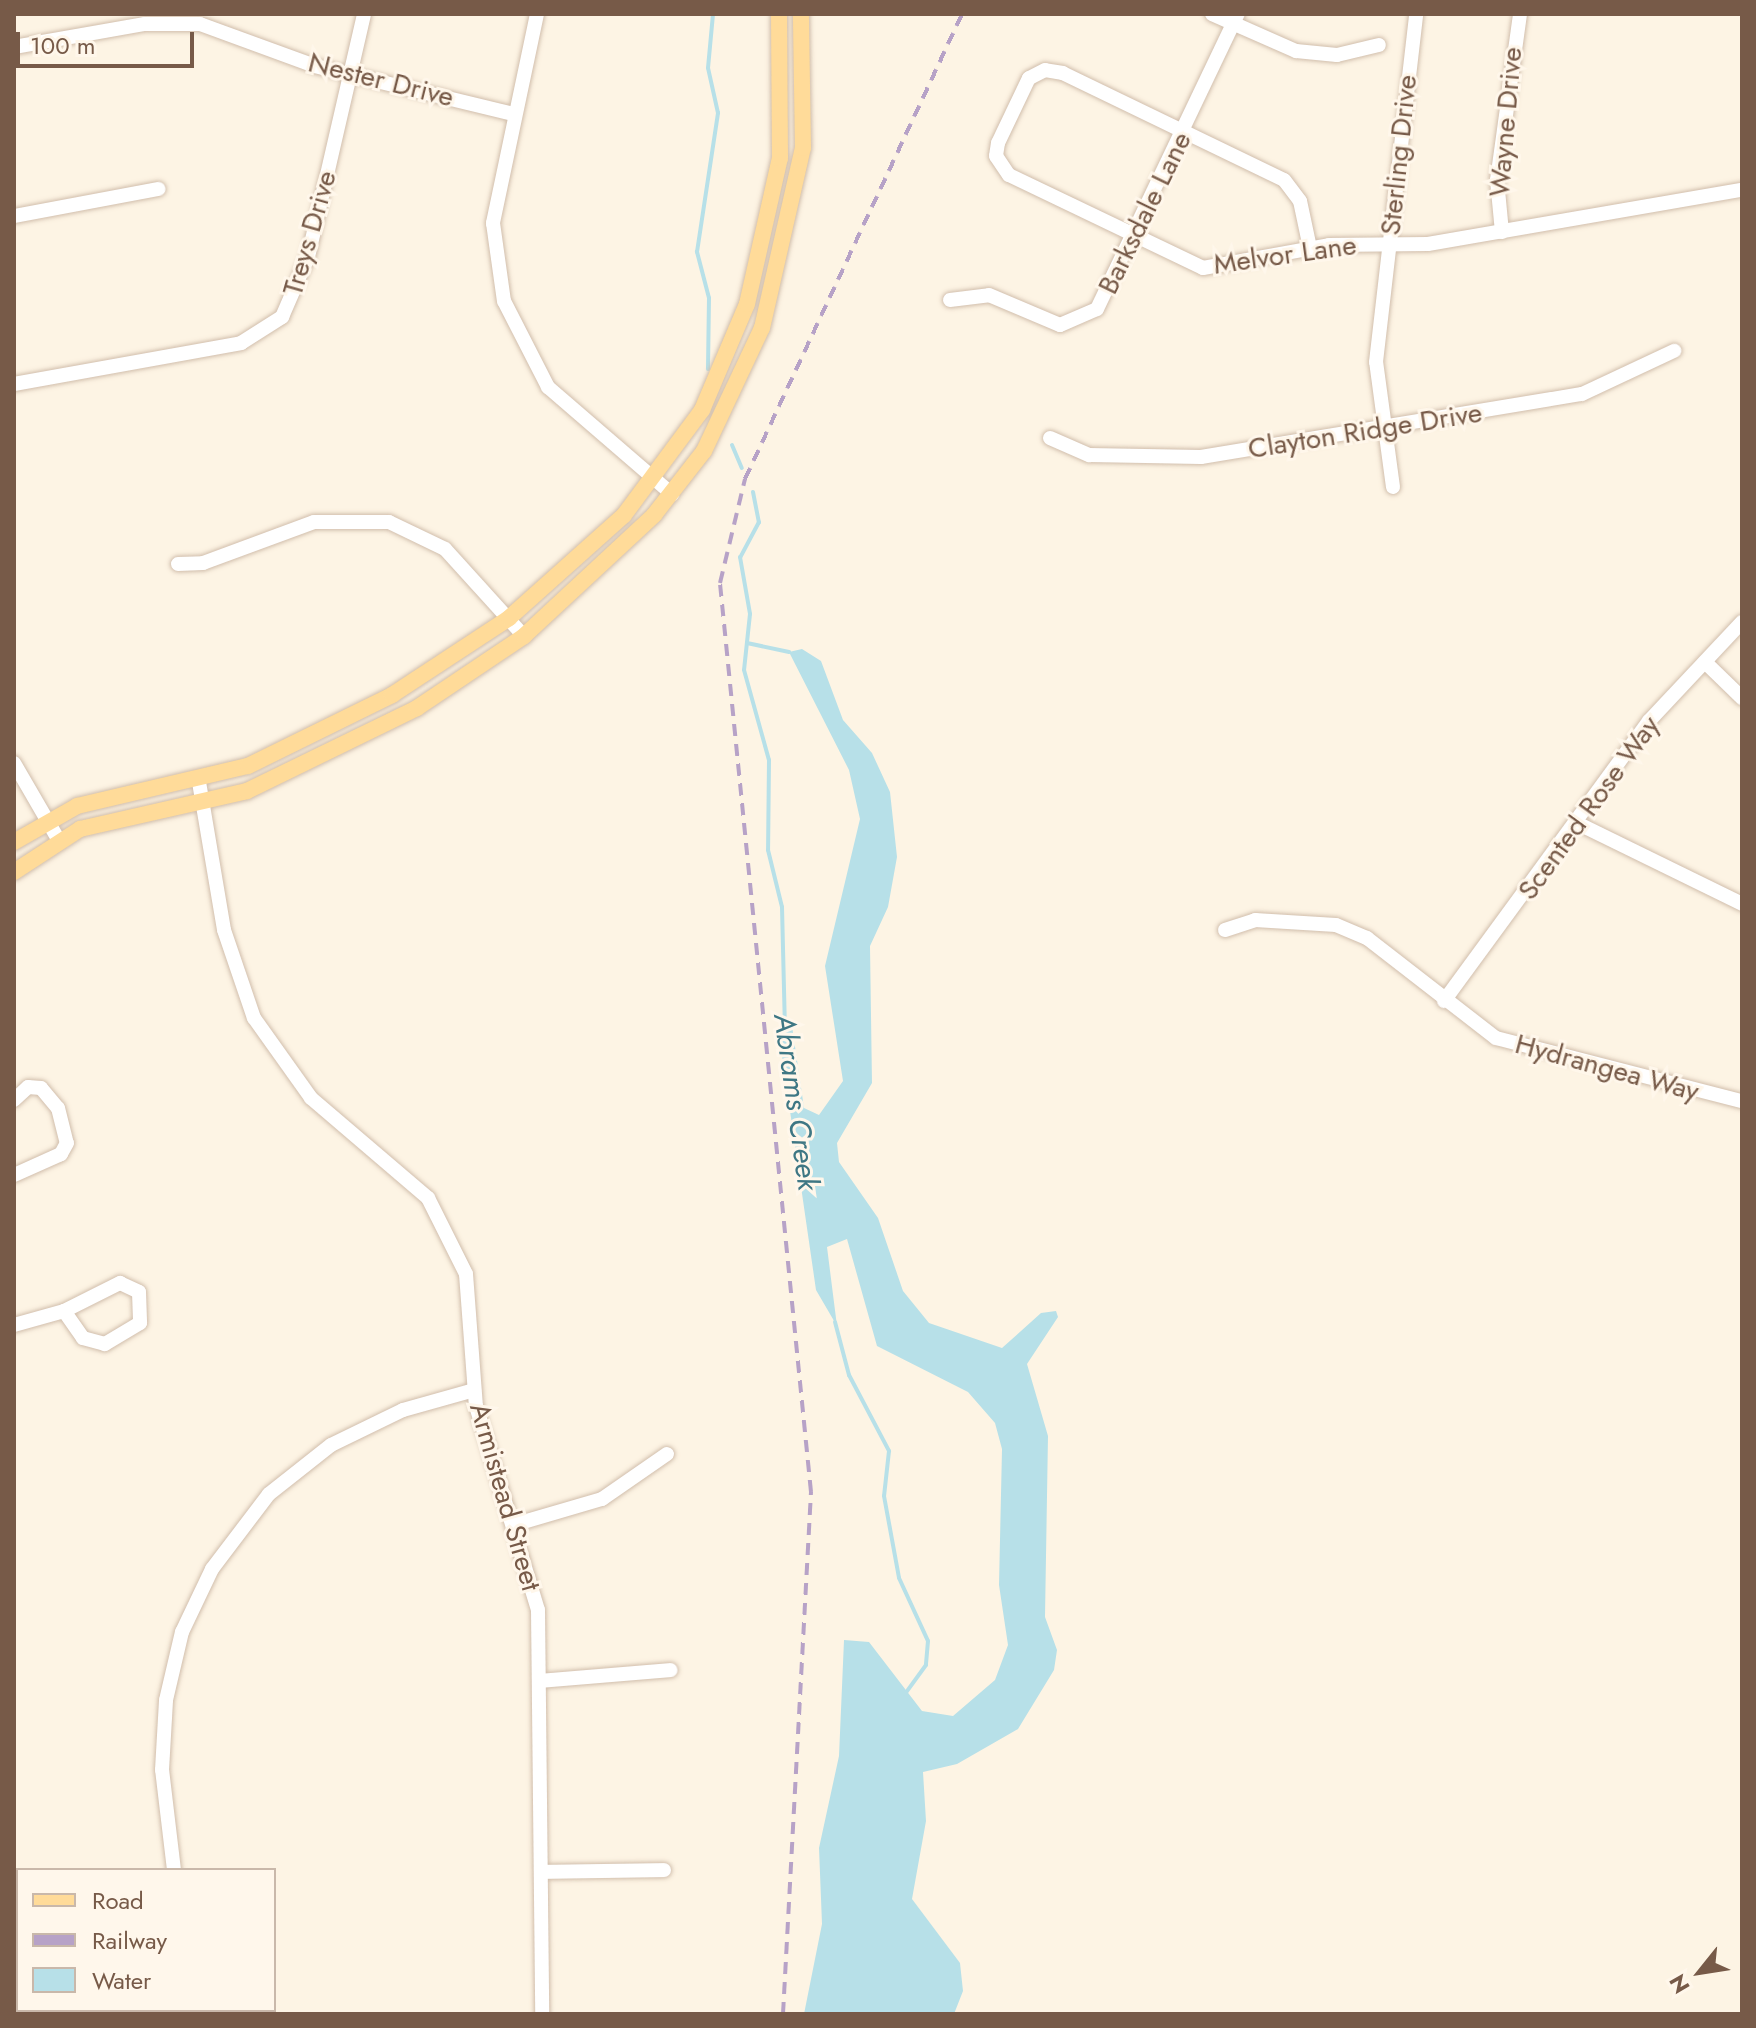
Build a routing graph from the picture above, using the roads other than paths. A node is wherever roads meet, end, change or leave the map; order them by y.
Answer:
1 (101, 14) edge
2 (364, 14) edge
3 (537, 14) edge
4 (779, 14) edge
5 (801, 14) edge
6 (1212, 14) edge
7 (1416, 14) edge
8 (1520, 14) edge
9 (1235, 19) edge
10 (105, 31) junction
11 (1379, 45) dead end
12 (14, 47) edge
13 (349, 75) junction
14 (514, 114) junction
15 (1184, 132) junction
16 (158, 189) dead end
17 (1742, 190) edge
18 (14, 216) edge
19 (1502, 232) junction
20 (1133, 237) junction
21 (1388, 244) junction
22 (1310, 248) junction
23 (950, 300) dead end
24 (1674, 351) dead end
25 (14, 384) edge
26 (1383, 428) junction
27 (1050, 438) dead end
28 (653, 480) junction
29 (1393, 487) dead end
30 (672, 494) junction
31 (178, 564) dead end
32 (509, 618) junction
33 (1742, 622) edge
34 (524, 636) junction
35 (1705, 662) junction
36 (1742, 698) edge
37 (14, 763) edge
38 (199, 782) junction
39 (202, 804) junction
40 (47, 820) junction
41 (1577, 823) junction
42 (58, 839) junction
43 (14, 842) edge
44 (14, 872) edge
45 (1742, 904) edge
46 (1225, 930) dead end
47 (1444, 1001) junction
48 (14, 1100) edge
49 (1742, 1101) edge
50 (14, 1175) edge
51 (64, 1311) junction
52 (14, 1325) edge
53 (474, 1390) junction
54 (667, 1454) dead end
55 (513, 1525) junction
56 (671, 1670) dead end
57 (540, 1681) junction
58 (174, 1868) edge
59 (664, 1870) dead end
60 (542, 1872) junction
61 (542, 2014) edge

1 - 10 street
2 - 13 street, Treys Drive
3 - 14 street
4 - 28 main road
5 - 30 main road
6 - 9 street
7 - 21 street, Sterling Drive
8 - 19 street, Wayne Drive
9 - 11 street
9 - 15 street, Barksdale Lane
10 - 12 street, Nester Drive
10 - 13 street, Nester Drive
13 - 14 street, Nester Drive
13 - 25 street, Treys Drive
14 - 28 street
15 - 20 street, Barksdale Lane
15 - 20 street, Melvor Lane
15 - 22 street, Melvor Lane
16 - 18 street
17 - 19 street, Melvor Lane
19 - 21 street, Melvor Lane
20 - 22 street, Melvor Lane
20 - 23 street, Barksdale Lane
21 - 22 street, Melvor Lane
21 - 26 street, Sterling Drive
24 - 26 street, Clayton Ridge Drive
26 - 27 street, Clayton Ridge Drive
26 - 29 street, Sterling Drive
28 - 30 street
28 - 32 main road
30 - 34 main road
31 - 32 street
32 - 34 street
32 - 38 main road
33 - 35 street, Scented Rose Way
34 - 39 main road
35 - 36 street
35 - 41 street, Scented Rose Way
37 - 40 street
38 - 39 street, Armistead Street
38 - 40 main road
39 - 42 main road
39 - 53 street, Armistead Street
40 - 42 street
40 - 43 main road
41 - 45 street
41 - 47 street, Scented Rose Way
42 - 44 main road
46 - 47 street, Hydrangea Way
47 - 49 street, Hydrangea Way
48 - 50 street
51 - 51 street
51 - 52 street
53 - 55 street, Armistead Street
53 - 58 street
54 - 55 street
55 - 57 street, Armistead Street
56 - 57 street
57 - 60 street, Armistead Street
59 - 60 street
60 - 61 street, Armistead Street

